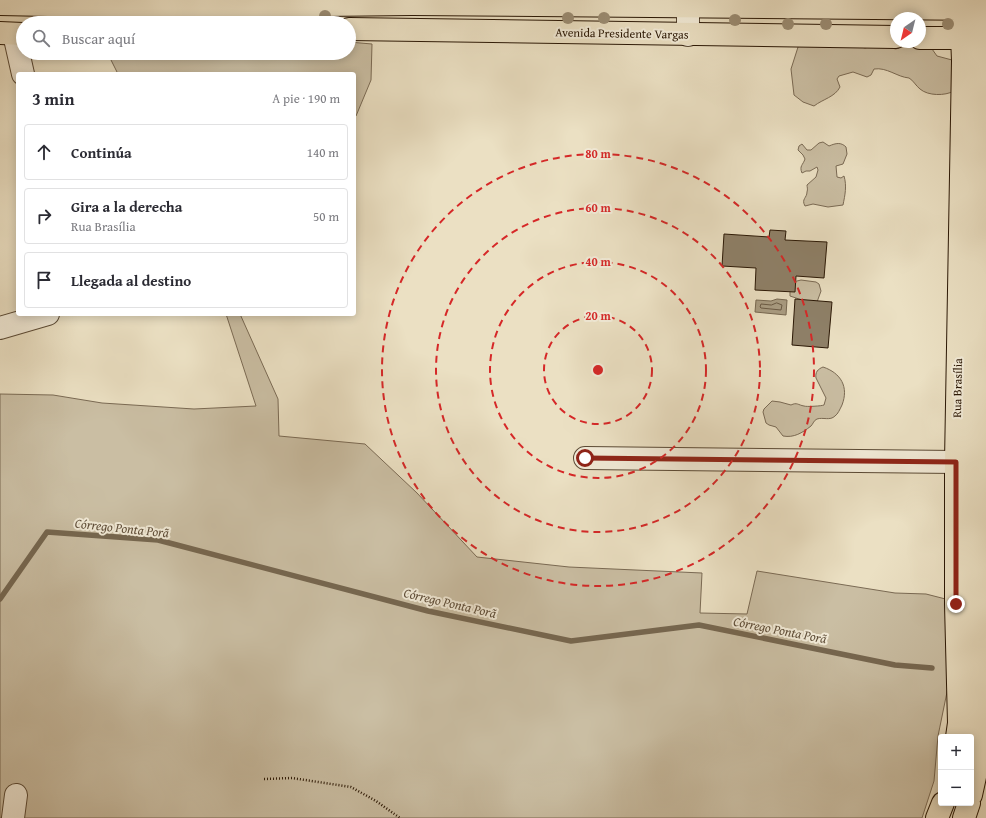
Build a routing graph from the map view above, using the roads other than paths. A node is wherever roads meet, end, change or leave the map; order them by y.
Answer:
1 (688, 3) edge
2 (0, 4) edge
3 (972, 5) edge
4 (143, 10) edge
5 (412, 13) edge
6 (356, 28) edge
7 (12, 34) edge
8 (688, 34) junction
9 (890, 37) edge
10 (926, 38) edge
11 (976, 38) edge
12 (16, 49) edge
13 (19, 60) edge
14 (22, 72) edge
15 (984, 158) edge
16 (41, 316) edge
17 (0, 328) edge
18 (585, 458) dead end
19 (956, 462) junction
20 (957, 734) edge
21 (974, 781) edge
22 (16, 795) dead end
23 (942, 806) edge
24 (968, 806) edge
25 (14, 818) edge
26 (937, 818) edge
27 (964, 818) edge

1 - 3 main road, Avenida Presidente Vargas
1 - 5 main road, Avenida Presidente Vargas
1 - 8 street
2 - 4 main road, Avenida Presidente Vargas
3 - 11 main road
4 - 5 main road, Avenida Presidente Vargas
5 - 6 main road, Avenida Presidente Vargas
5 - 8 main road, Avenida Presidente Vargas
7 - 12 street
8 - 9 main road, Avenida Presidente Vargas
10 - 11 main road
11 - 15 main road, Rua Brasília
11 - 19 main road, Rua Brasília
13 - 14 street
15 - 21 main road, Rua Brasília
16 - 17 street
18 - 19 street
19 - 20 main road, Rua Brasília
22 - 25 street
23 - 26 main road
24 - 27 main road

